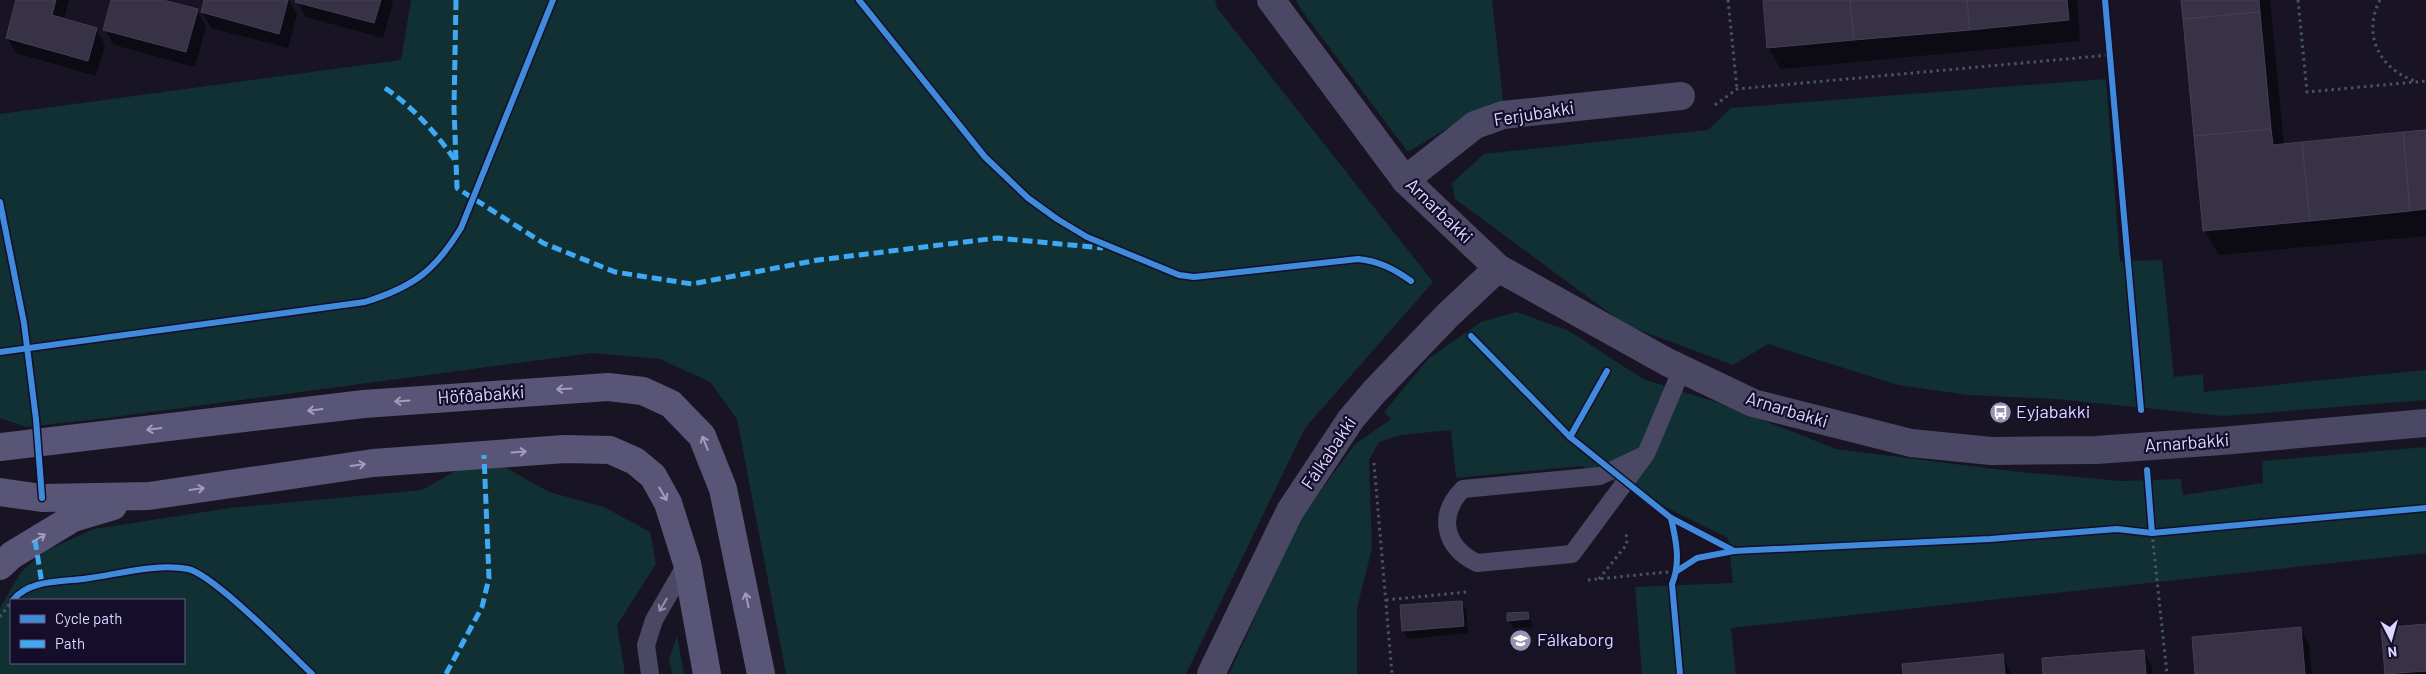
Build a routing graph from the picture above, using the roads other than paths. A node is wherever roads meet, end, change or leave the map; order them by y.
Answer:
1 (1271, 0) edge
2 (1681, 96) dead end
3 (1405, 180) junction
4 (1498, 268) junction
5 (1682, 369) junction
6 (2426, 423) edge
7 (0, 447) edge
8 (1646, 454) junction
9 (0, 492) edge
10 (148, 496) junction
11 (687, 563) junction
12 (0, 566) edge
13 (650, 674) edge
14 (708, 674) edge
15 (761, 674) edge
16 (1210, 674) edge

1 - 3 street, Arnarbakki
2 - 3 street, Ferjubakki
3 - 4 street, Arnarbakki
4 - 5 street, Arnarbakki
4 - 16 street, Fálkabakki
5 - 6 street, Arnarbakki
5 - 8 lane
15 -> 7 main road, Höfðabakki
8 - 8 lane
9 - 10 main road
10 -> 11 main road
12 -> 10 main road
11 -> 13 lane
11 - 14 main road

